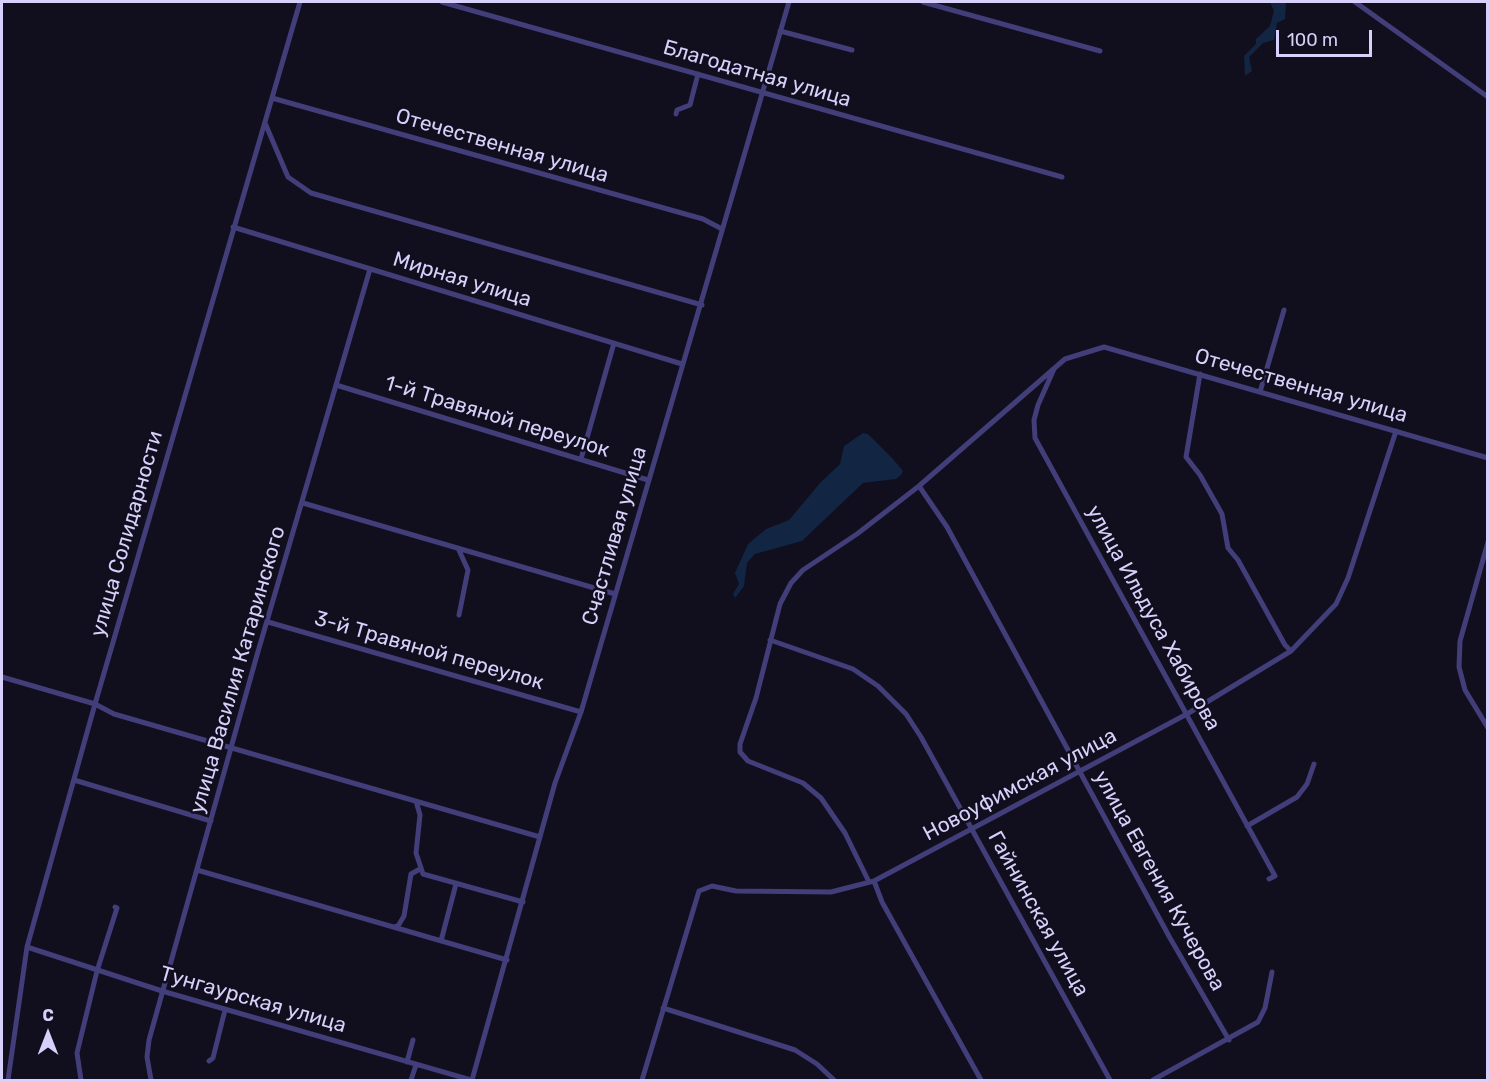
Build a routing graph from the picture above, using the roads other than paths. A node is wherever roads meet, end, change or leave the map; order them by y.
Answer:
1 (300, 2) edge
2 (442, 2) edge
3 (449, 2) edge
4 (789, 2) edge
5 (924, 2) edge
6 (1355, 2) edge
7 (780, 31) junction
8 (852, 50) dead end
9 (1100, 51) dead end
10 (698, 74) junction
11 (761, 92) junction
12 (1488, 97) edge
13 (272, 98) junction
14 (676, 114) dead end
15 (265, 123) junction
16 (1062, 177) dead end
17 (233, 227) junction
18 (722, 229) junction
19 (370, 269) junction
20 (702, 305) junction
21 (1284, 310) dead end
22 (614, 343) junction
23 (682, 364) junction
24 (1056, 365) junction
25 (1200, 374) junction
26 (336, 385) junction
27 (1260, 392) junction
28 (1396, 431) junction
29 (1488, 458) edge
30 (581, 459) junction
31 (648, 480) junction
32 (919, 486) junction
33 (303, 503) junction
34 (1488, 542) edge
35 (458, 548) junction
36 (615, 594) junction
37 (459, 615) dead end
38 (268, 622) junction
39 (770, 640) junction
40 (1291, 651) junction
41 (2, 677) edge
42 (95, 704) junction
43 (581, 712) junction
44 (1186, 714) junction
45 (1488, 728) edge
46 (231, 747) junction
47 (1314, 764) dead end
48 (1080, 772) junction
49 (74, 780) junction
50 (416, 801) junction
51 (211, 821) junction
52 (1247, 826) junction
53 (973, 830) junction
54 (540, 837) junction
55 (420, 869) junction
56 (197, 870) junction
57 (1269, 879) dead end
58 (871, 882) junction
59 (456, 884) junction
60 (523, 902) junction
61 (115, 907) dead end
62 (394, 927) junction
63 (441, 941) junction
64 (27, 947) junction
65 (507, 960) junction
66 (97, 971) junction
67 (1272, 972) dead end
68 (162, 991) junction
69 (663, 1008) junction
70 (225, 1010) junction
71 (413, 1040) dead end
72 (1229, 1040) junction
73 (209, 1061) dead end
74 (407, 1062) junction
75 (416, 1065) junction
76 (8, 1080) edge
77 (81, 1080) edge
78 (151, 1080) edge
79 (411, 1080) edge
80 (472, 1080) edge
81 (642, 1080) edge
82 (834, 1080) edge
83 (981, 1080) edge
84 (1110, 1080) edge
85 (1153, 1080) edge

1 - 13 street, улица Солидарности
2 - 3 street, Благодатная улица
3 - 10 street, Благодатная улица
4 - 7 street, Счастливая улица
5 - 9 street
6 - 12 street
7 - 8 street
7 - 11 street, Счастливая улица
10 - 11 street, Благодатная улица
10 - 14 street
11 - 16 street, Благодатная улица
11 - 18 street, Счастливая улица
13 - 15 street, улица Солидарности
13 - 18 street, Отечественная улица
15 - 17 street, улица Солидарности
15 - 20 street
17 - 19 street, Мирная улица
17 - 42 street, улица Солидарности
18 - 20 street, Счастливая улица
19 - 22 street, Мирная улица
19 - 26 street, улица Василия Катаринского
20 - 23 street, Счастливая улица
21 - 27 street
22 - 23 street, Мирная улица
22 - 30 street
23 - 31 street, Счастливая улица
24 - 25 street, Отечественная улица
24 - 32 street
24 - 44 street, улица Ильдуса Хабирова
25 - 27 street, Отечественная улица
25 - 40 street
26 - 30 street, 1-й Травяной переулок
26 - 33 street, улица Василия Катаринского
27 - 28 street, Отечественная улица
28 - 29 street, Отечественная улица
28 - 40 street, Новоуфимская улица
30 - 31 street, 1-й Травяной переулок
31 - 36 street, Счастливая улица
32 - 39 street
32 - 48 street, улица Евгения Кучерова
33 - 35 street
33 - 38 street, улица Василия Катаринского
34 - 45 street
35 - 36 street
35 - 37 street
36 - 43 street, Счастливая улица
38 - 43 street, 3-й Травяной переулок
38 - 46 street, улица Василия Катаринского
39 - 53 street, Гайнинская улица
39 - 58 street
40 - 44 street, Новоуфимская улица
41 - 42 street
42 - 46 street
42 - 49 street, улица Солидарности
43 - 54 street, Счастливая улица
44 - 48 street, Новоуфимская улица
44 - 52 street, улица Ильдуса Хабирова
46 - 50 street
46 - 51 street, улица Василия Катаринского
47 - 52 street
48 - 53 street, Новоуфимская улица
48 - 72 street, улица Евгения Кучерова
49 - 51 street
49 - 64 street, улица Солидарности
50 - 54 street
50 - 55 street
51 - 56 street, улица Василия Катаринского
52 - 57 street, улица Ильдуса Хабирова
53 - 58 street, Новоуфимская улица
53 - 84 street, Гайнинская улица
54 - 60 street, Счастливая улица
55 - 59 street
55 - 62 street
56 - 62 street
56 - 68 street, улица Василия Катаринского
58 - 69 street, Новоуфимская улица
58 - 83 street
59 - 60 street
59 - 63 street
60 - 65 street, Счастливая улица
61 - 66 street
62 - 63 street
63 - 65 street
64 - 66 street, Тунгаурская улица
64 - 76 street, улица Солидарности
65 - 80 street, Счастливая улица
66 - 68 street, Тунгаурская улица
66 - 77 street
67 - 72 street
68 - 70 street, Тунгаурская улица
68 - 78 street, улица Василия Катаринского
69 - 81 street, Новоуфимская улица
69 - 82 street
70 - 73 street
70 - 74 street, Тунгаурская улица
71 - 74 street
72 - 85 street
74 - 75 street, Тунгаурская улица
75 - 79 street
75 - 80 street, Тунгаурская улица

